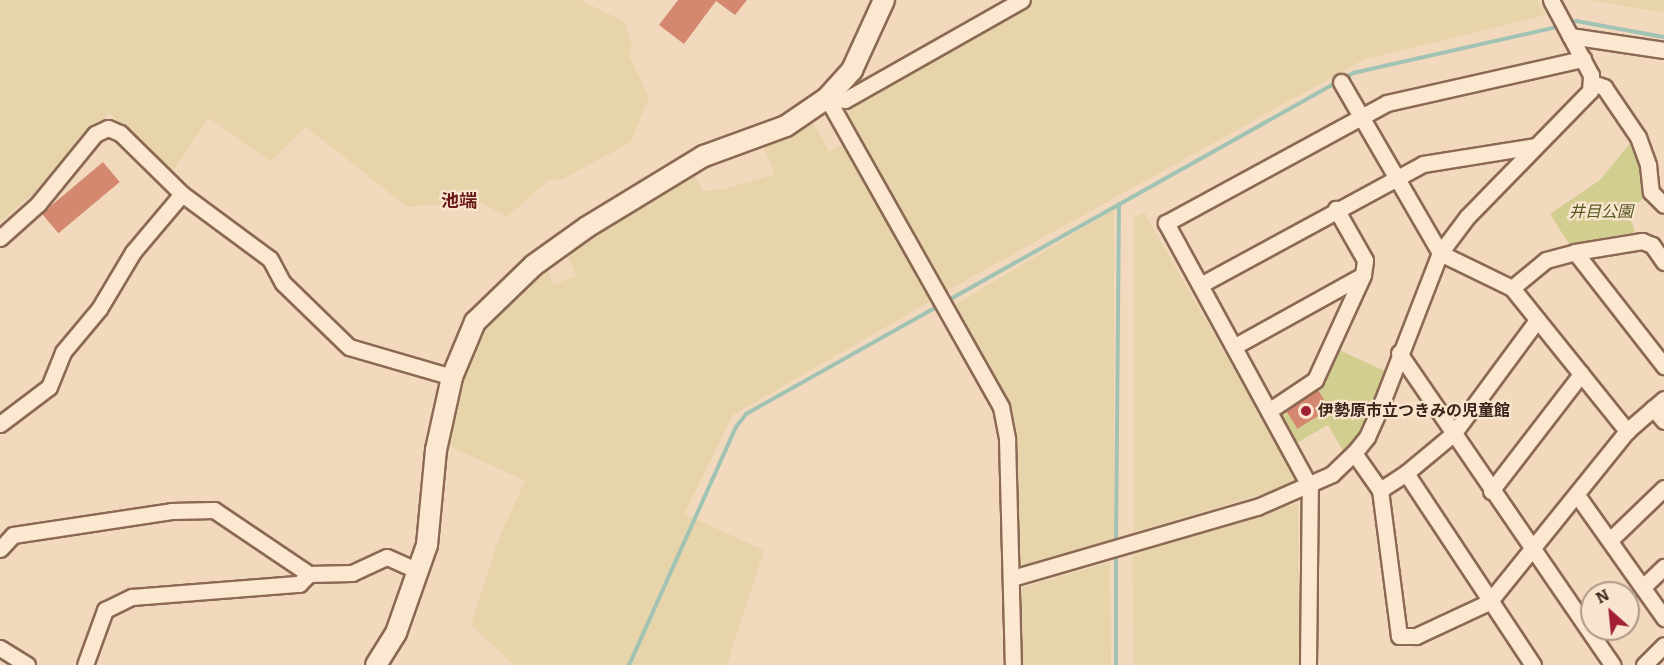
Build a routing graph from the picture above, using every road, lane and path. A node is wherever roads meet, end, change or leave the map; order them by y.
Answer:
1 (884, 0) edge
2 (1022, 0) edge
3 (1553, 5) edge
4 (1568, 33) junction
5 (1664, 50) edge
6 (1583, 59) junction
7 (1341, 82) dead end
8 (1593, 83) junction
9 (827, 98) junction
10 (1360, 116) junction
11 (1535, 146) junction
12 (1394, 177) junction
13 (182, 194) junction
14 (1664, 205) edge
15 (1336, 209) junction
16 (0, 238) edge
17 (1575, 252) junction
18 (1440, 253) junction
19 (1664, 262) edge
20 (1363, 275) junction
21 (1202, 284) junction
22 (1512, 288) junction
23 (1537, 320) junction
24 (1235, 346) junction
25 (1399, 353) junction
26 (1664, 366) edge
27 (1581, 374) junction
28 (452, 377) junction
29 (1658, 403) edge
30 (1270, 410) junction
31 (1664, 421) edge
32 (0, 424) edge
33 (1627, 431) junction
34 (1453, 434) junction
35 (1353, 453) junction
36 (1406, 473) junction
37 (1310, 487) junction
38 (1664, 488) edge
39 (1380, 489) junction
40 (1491, 491) junction
41 (1577, 495) junction
42 (1610, 540) junction
43 (0, 549) edge
44 (1535, 549) junction
45 (1664, 567) edge
46 (418, 571) junction
47 (309, 574) junction
48 (1012, 578) junction
49 (1643, 587) junction
50 (1489, 602) junction
51 (1664, 618) edge
52 (1664, 645) edge
53 (0, 648) edge
54 (27, 665) edge
55 (85, 665) edge
56 (376, 665) edge
57 (1013, 665) edge
58 (1308, 665) edge
59 (1533, 665) edge
60 (1613, 665) edge
61 (1644, 665) edge

1 - 9 street
2 - 9 street
3 - 4 street
4 - 5 street
4 - 6 street
6 - 8 street
6 - 10 street
7 - 10 street
8 - 11 street
8 - 14 street
9 - 28 street
9 - 48 street
10 - 12 street
10 - 21 street
11 - 12 street
11 - 18 street
12 - 15 street
12 - 18 street
13 - 16 street
13 - 28 street
13 - 32 street
15 - 20 street
15 - 21 street
17 - 19 street
17 - 22 street
17 - 26 street
18 - 22 street
18 - 25 street
20 - 24 street
20 - 30 street
21 - 24 street
22 - 23 street
23 - 27 street
23 - 34 street
24 - 30 street
25 - 34 street
25 - 35 street
27 - 33 street
27 - 40 street
28 - 46 street
29 - 31 street
29 - 33 street
30 - 37 street
33 - 41 street
34 - 36 street
34 - 40 street
35 - 37 street
35 - 39 street
36 - 39 street
36 - 50 street
37 - 48 street
37 - 58 street
38 - 42 street
39 - 50 street
40 - 44 street
41 - 42 street
41 - 44 street
42 - 49 street
43 - 47 street
44 - 50 street
44 - 60 street
45 - 49 street
46 - 47 street
46 - 56 street
47 - 55 street
48 - 57 street
49 - 51 street
50 - 59 street
52 - 61 street
53 - 54 street

